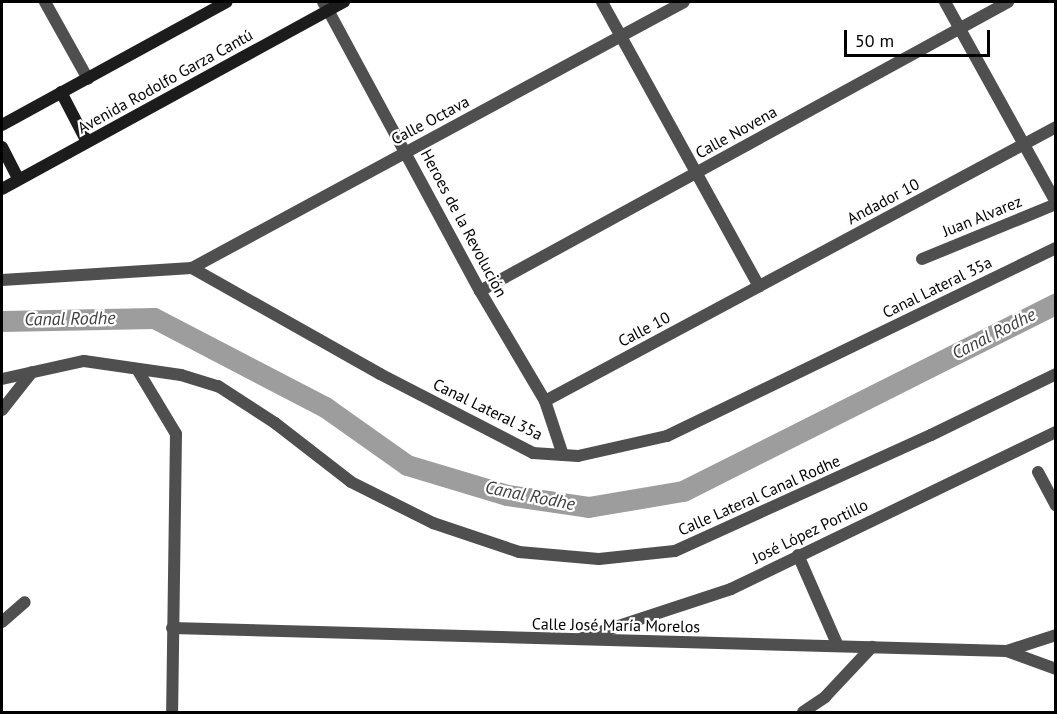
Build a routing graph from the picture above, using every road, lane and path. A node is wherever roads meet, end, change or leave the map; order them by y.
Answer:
1 (45, 2) edge
2 (227, 2) edge
3 (344, 2) edge
4 (602, 2) edge
5 (684, 2) edge
6 (945, 2) edge
7 (1008, 2) edge
8 (326, 6) edge
9 (960, 28) junction
10 (620, 36) junction
11 (88, 79) junction
12 (61, 92) junction
13 (2, 125) edge
14 (1056, 127) edge
15 (87, 142) junction
16 (1023, 144) junction
17 (2, 147) edge
18 (406, 152) junction
19 (696, 172) junction
20 (18, 179) junction
21 (2, 189) edge
22 (1056, 203) edge
23 (1056, 248) edge
24 (922, 259) dead end
25 (192, 268) junction
26 (2, 280) edge
27 (759, 286) junction
28 (480, 291) junction
29 (137, 369) junction
30 (32, 372) junction
31 (1056, 374) edge
32 (2, 379) edge
33 (545, 401) junction
34 (2, 410) edge
35 (1056, 432) edge
36 (563, 455) junction
37 (1038, 472) dead end
38 (1056, 506) edge
39 (798, 555) junction
40 (25, 602) dead end
41 (2, 622) edge
42 (172, 628) junction
43 (1056, 635) edge
44 (573, 641) junction
45 (838, 646) junction
46 (872, 647) junction
47 (1007, 651) junction
48 (1054, 673) edge
49 (172, 712) edge
50 (803, 712) edge

1 - 11 street
2 - 11 main road
3 - 8 main road, Avenida Rodolfo Garza Cantú
4 - 10 street
5 - 10 street, Calle Octava
6 - 9 street, Juan Alvarez
7 - 9 street, Calle Novena
8 - 15 main road, Avenida Rodolfo Garza Cantú
8 - 18 street, Heroes de la Revolución
9 - 16 street, Juan Alvarez
9 - 19 street, Calle Novena
10 - 18 street, Calle Octava
10 - 19 street
11 - 12 main road
12 - 13 main road
12 - 15 main road
14 - 16 street
15 - 20 main road, Avenida Rodolfo Garza Cantú
16 - 22 street, Juan Alvarez
16 - 27 street, Andador 10
17 - 20 main road
18 - 25 street, Calle Octava
18 - 28 street, Heroes de la Revolución
19 - 27 street
19 - 28 street, Calle Novena
20 - 21 main road, Avenida Rodolfo Garza Cantú
22 - 24 street, Juan Alvarez
23 - 36 street, Canal Lateral 35a
25 - 26 street
25 - 36 street, Canal Lateral 35a
27 - 33 street, Calle 10
28 - 33 street, Heroes de la Revolución
29 - 30 street, Calle Lateral Canal Rodhe
29 - 31 street, Calle Lateral Canal Rodhe
29 - 42 street
30 - 32 street, Calle Lateral Canal Rodhe
30 - 34 street
33 - 36 street, Heroes de la Revolución
35 - 39 street, José López Portillo
37 - 38 street
39 - 44 street, José López Portillo
39 - 45 street
40 - 41 street
42 - 44 street, Calle José María Morelos
42 - 49 street
43 - 47 street
44 - 45 street, Calle José María Morelos
45 - 46 street, Calle José María Morelos
46 - 47 street, Calle José María Morelos
46 - 50 street
47 - 48 street, Calle José María Morelos

